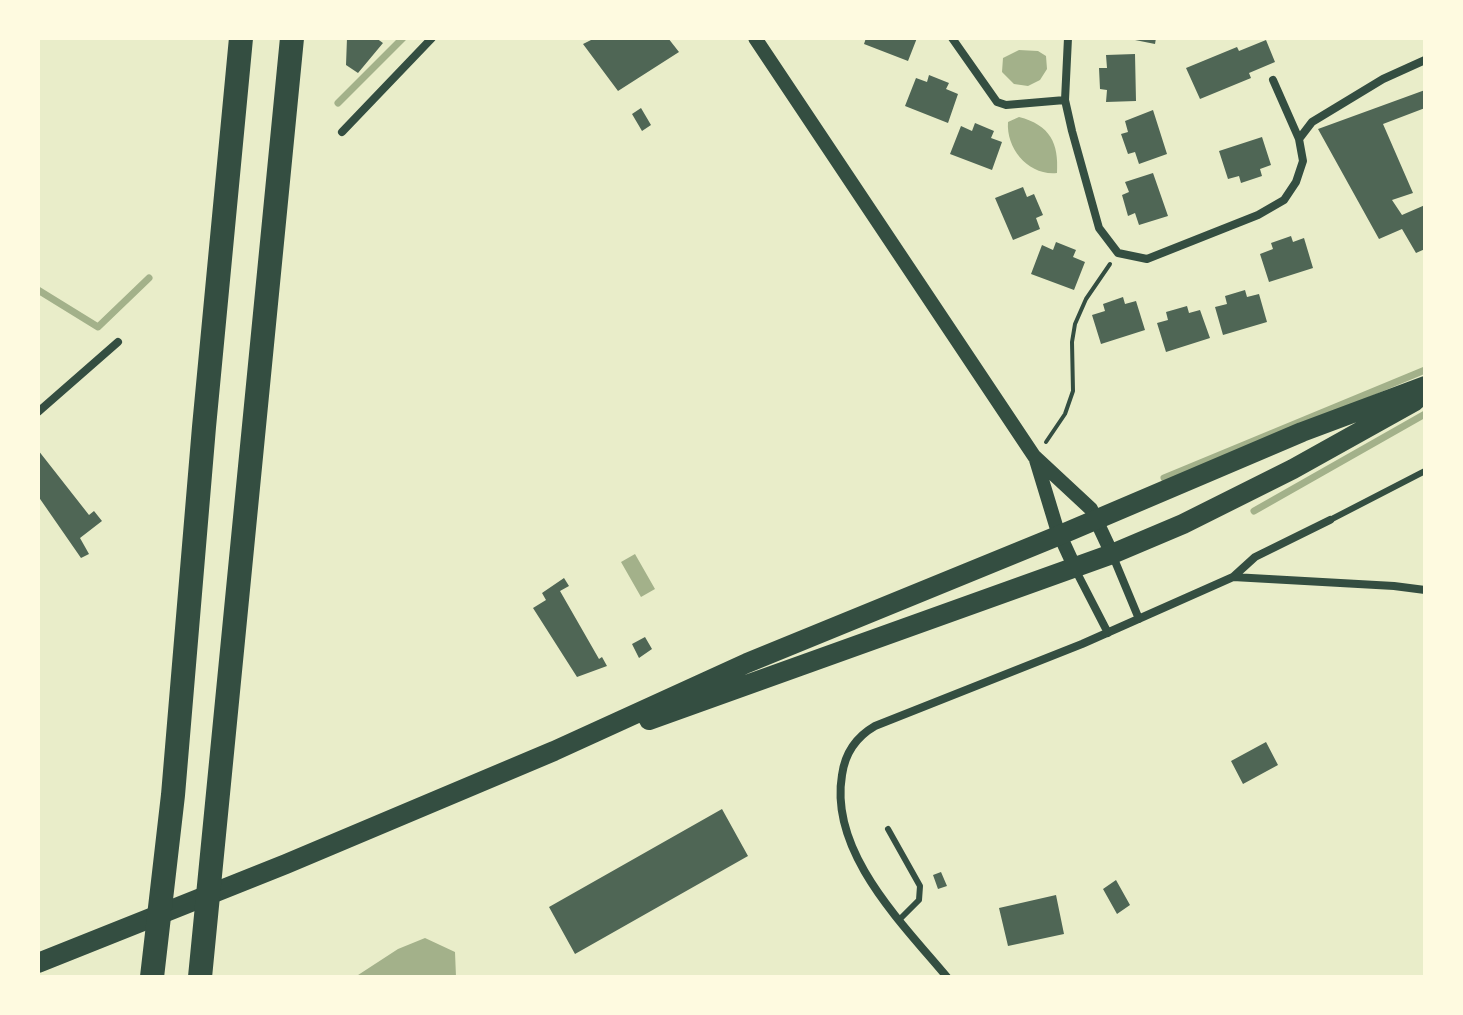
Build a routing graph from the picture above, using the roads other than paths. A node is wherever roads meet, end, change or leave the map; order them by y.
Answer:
1 (241, 38) edge
2 (292, 38) edge
3 (432, 38) edge
4 (755, 38) edge
5 (952, 38) edge
6 (1068, 38) edge
7 (1425, 60) edge
8 (1273, 80) dead end
9 (1065, 100) junction
10 (342, 132) dead end
11 (1299, 139) junction
12 (118, 342) dead end
13 (1425, 386) edge
14 (1425, 395) edge
15 (38, 412) edge
16 (1034, 456) junction
17 (1425, 471) edge
18 (1097, 520) junction
19 (1330, 520) joint
20 (1060, 535) junction
21 (1112, 554) junction
22 (1075, 568) junction
23 (1233, 577) junction
24 (1425, 590) edge
25 (1139, 619) junction
26 (1108, 633) junction
27 (554, 751) junction
28 (888, 829) dead end
29 (899, 920) junction
30 (38, 963) edge
31 (152, 977) edge
32 (200, 977) edge
33 (947, 977) edge

1 - 31 highway
2 - 32 highway
3 - 10 street
4 - 16 street
5 - 9 street
6 - 9 street
7 - 11 street
8 - 11 street
9 - 11 street
12 - 15 street
13 - 18 main road
14 - 21 main road
16 - 18 street
16 - 20 street
17 - 19 lane
18 - 20 main road
18 - 21 street
19 - 23 street
20 - 22 street
20 - 27 main road
21 - 22 main road
21 - 25 street
22 - 26 street
22 - 27 main road
23 - 24 street
23 - 25 street
25 - 26 street
26 - 29 street
27 - 30 main road
28 - 29 lane
29 - 33 street

